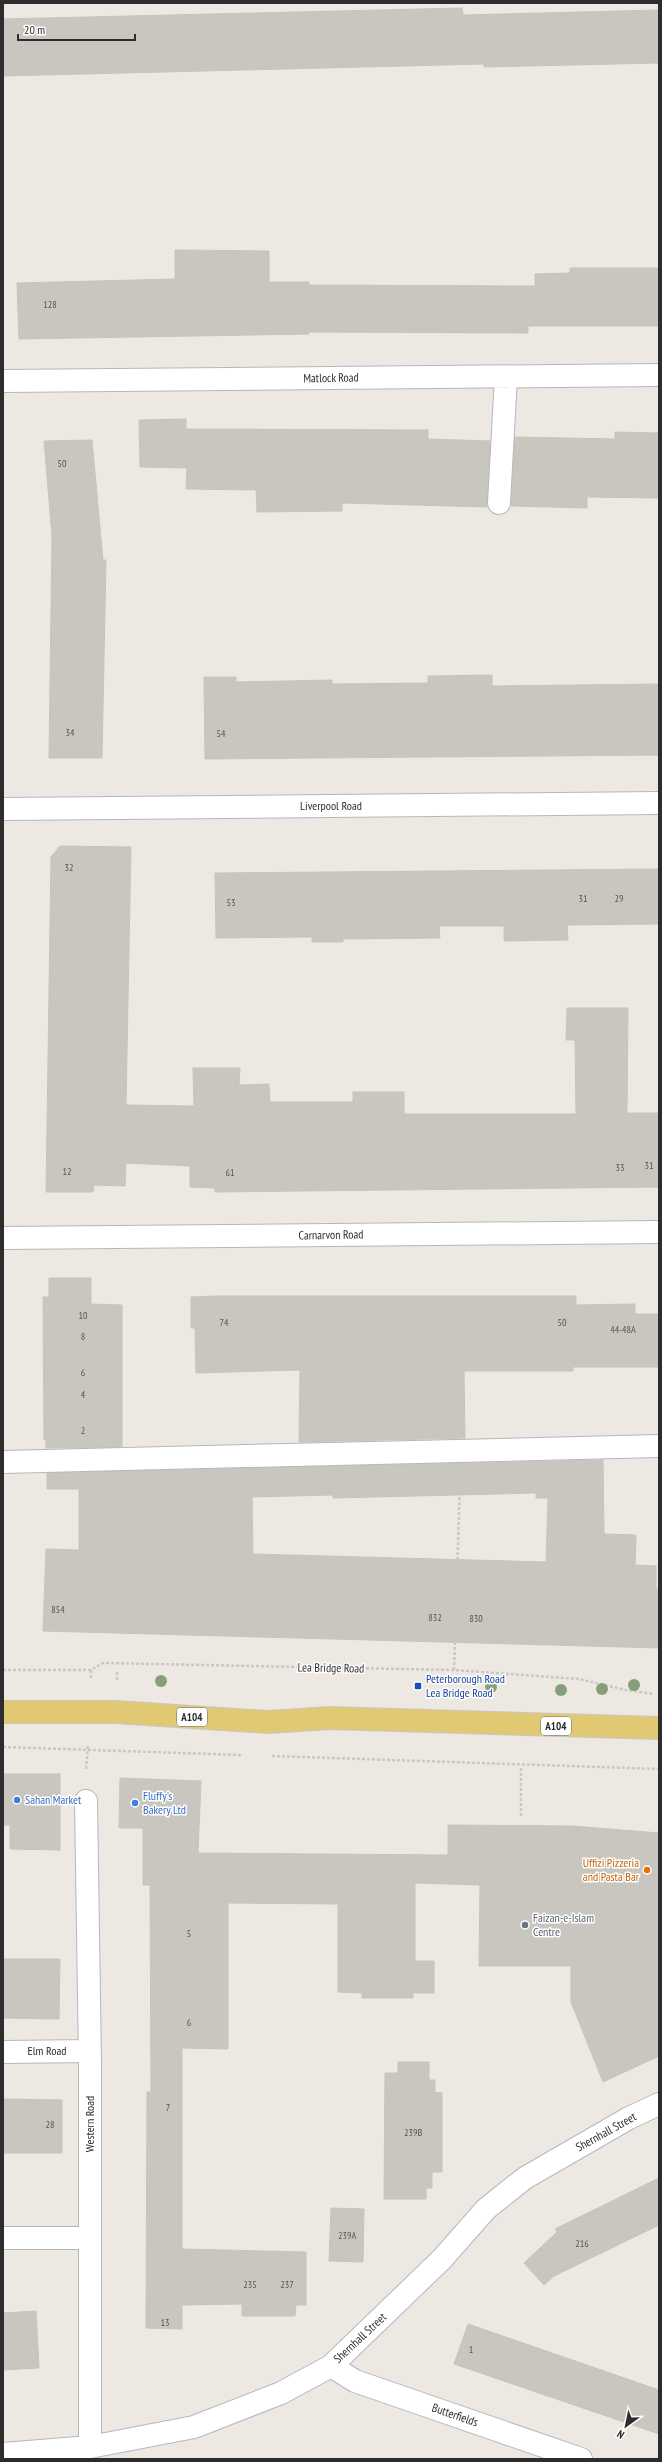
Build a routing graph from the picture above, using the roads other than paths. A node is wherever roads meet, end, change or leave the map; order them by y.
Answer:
1 (659, 375) edge
2 (506, 376) junction
3 (3, 381) edge
4 (499, 503) dead end
5 (659, 803) edge
6 (3, 809) edge
7 (659, 1232) edge
8 (3, 1238) edge
9 (659, 1446) edge
10 (3, 1462) edge
11 (3, 1712) edge
12 (659, 1728) edge
13 (86, 1801) dead end
14 (90, 2051) junction
15 (3, 2052) edge
16 (659, 2104) edge
17 (3, 2238) edge
18 (90, 2238) junction
19 (331, 2366) junction
20 (90, 2447) junction
21 (3, 2454) edge
22 (581, 2459) edge

1 - 2 street, Matlock Road
2 - 3 street, Matlock Road
2 - 4 street
5 - 6 street, Liverpool Road
7 - 8 street, Carnarvon Road
9 - 10 street
11 - 12 main road, A104
13 - 14 street, Western Road
14 - 15 street, Elm Road
14 - 18 street, Western Road
16 - 19 street, Shernhall Street
17 - 18 street
18 - 20 street, Western Road
19 - 20 street, Shernhall Street
19 - 22 street, Butterfields
20 - 21 street, Shernhall Street

